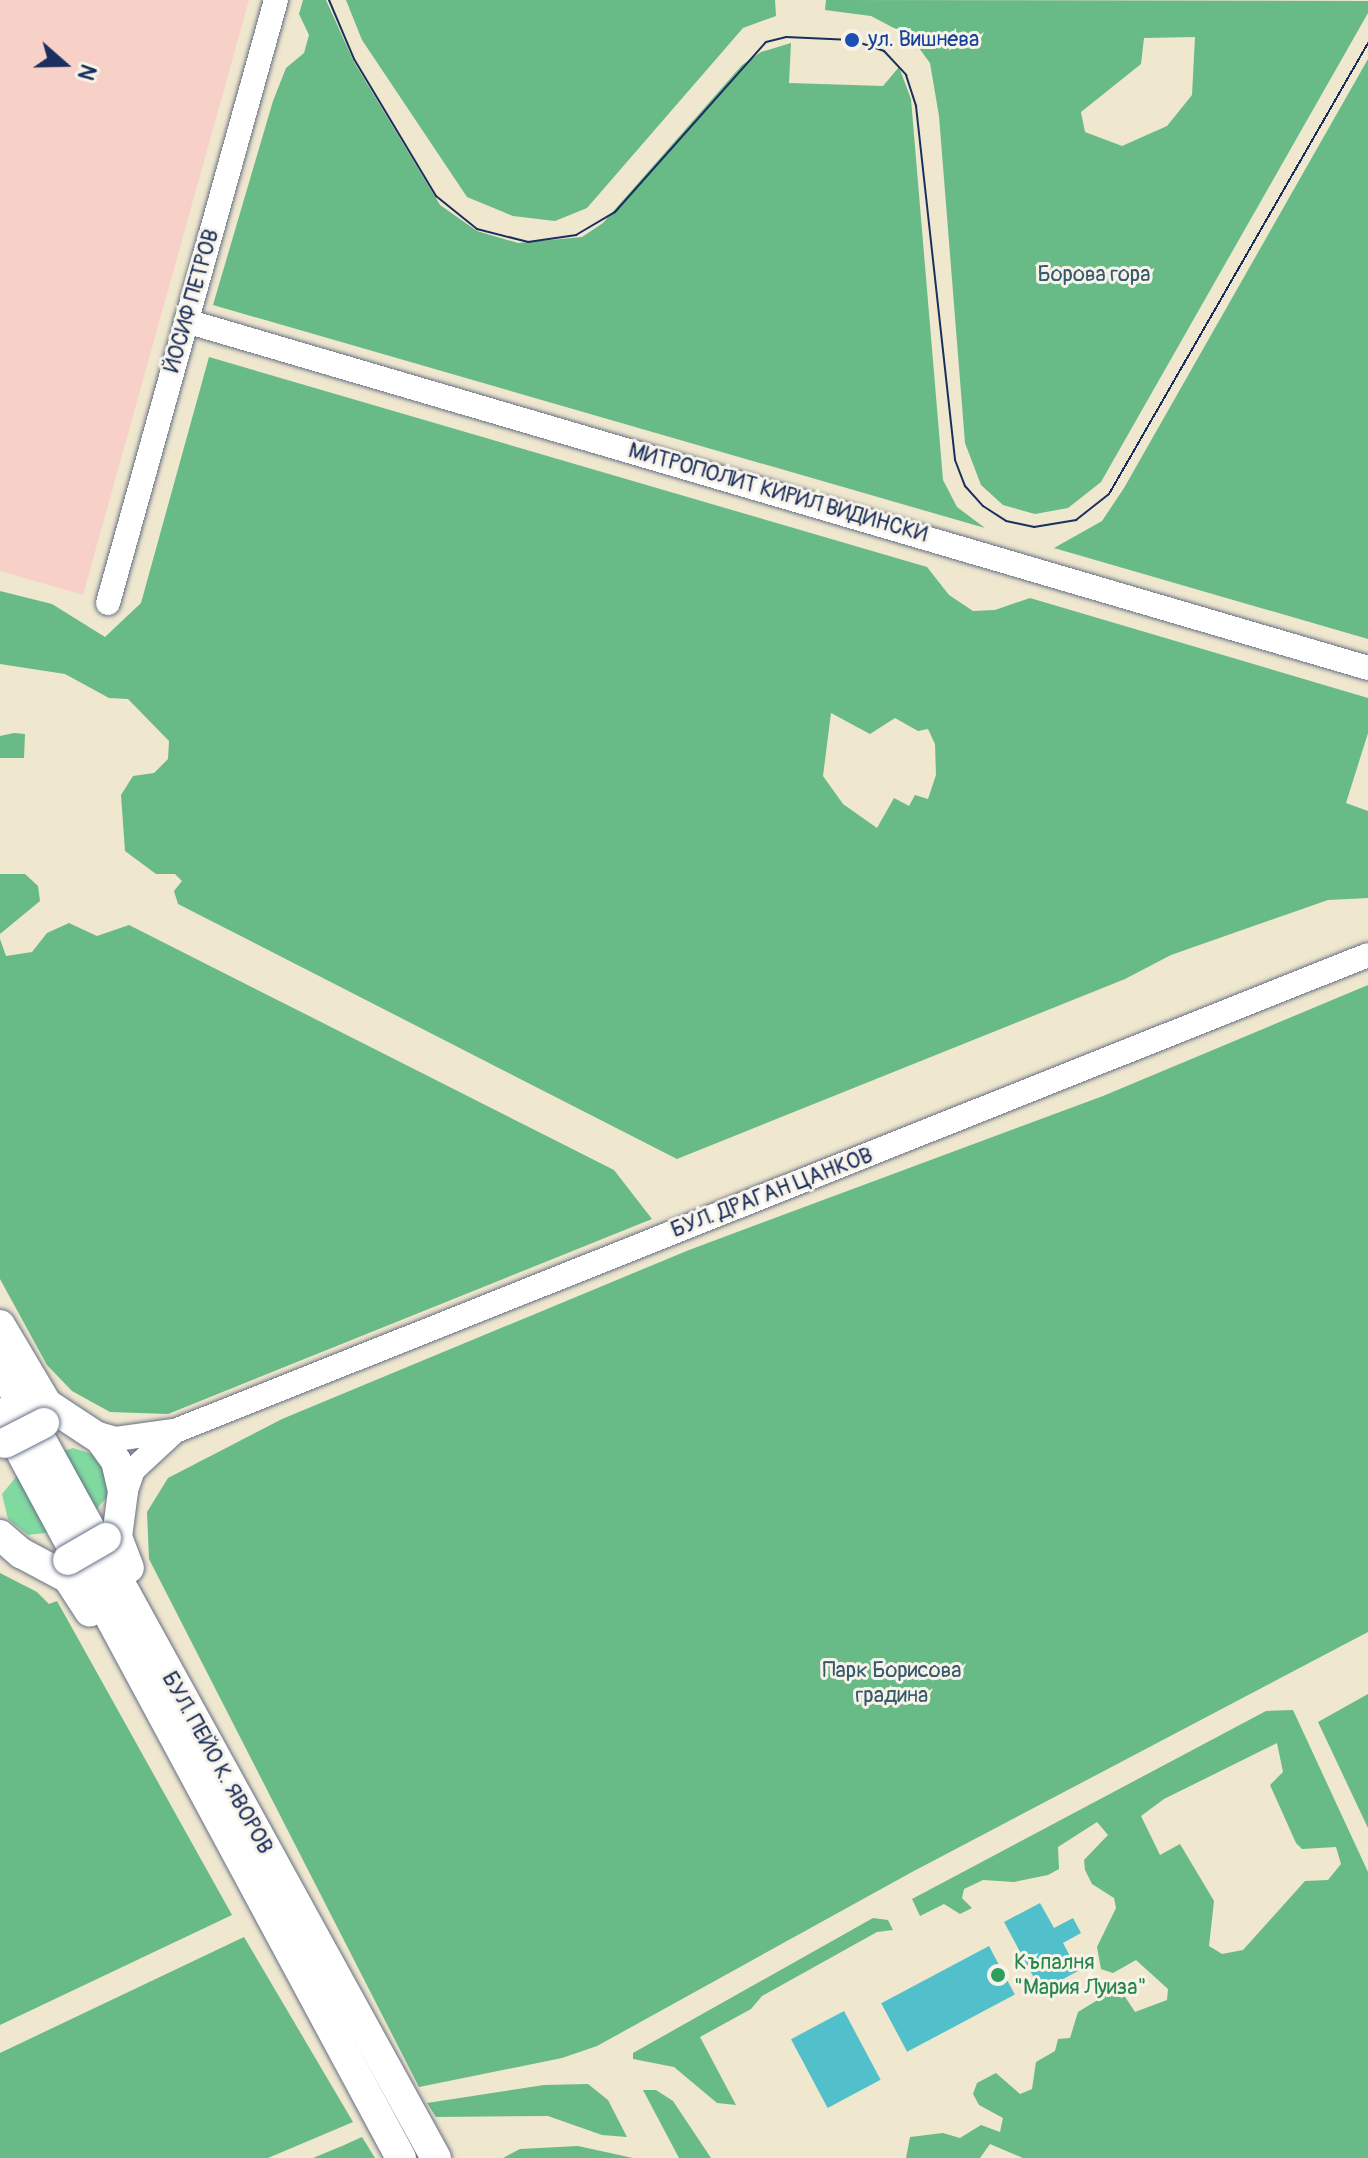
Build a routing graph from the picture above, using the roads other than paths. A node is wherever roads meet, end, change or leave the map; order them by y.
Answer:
1 (276, 0) edge
2 (186, 321) junction
3 (108, 603) dead end
4 (1368, 668) edge
5 (1368, 955) edge
6 (0, 1325) edge
7 (0, 1365) edge
8 (0, 1413) edge
9 (82, 1428) junction
10 (175, 1431) junction
11 (3, 1446) edge
12 (116, 1518) junction
13 (9, 1544) edge
14 (370, 2071) junction
15 (401, 2158) edge
16 (436, 2158) edge

1 - 2 street, ЙОСИФ ПЕТРОВ
2 - 3 street, ЙОСИФ ПЕТРОВ
2 - 4 street, МИТРОПОЛИТ КИРИЛ ВИДИНСКИ
5 - 10 street, БУЛ. ДРАГАН ЦАНКОВ
6 - 9 main road
7 - 14 main road, БУЛ. ПЕЙО К. ЯВОРОВ
8 - 14 main road, БУЛ. ПЕЙО К. ЯВОРОВ
9 - 10 street, БУЛ. ДРАГАН ЦАНКОВ
9 - 11 main road, bridge
9 - 12 main road
10 - 12 street, БУЛ. ДРАГАН ЦАНКОВ
12 - 13 main road, bridge
12 - 14 main road
13 - 14 main road
14 - 15 main road, БУЛ. ПЕЙО К. ЯВОРОВ
14 - 16 main road, БУЛ. ПЕЙО К. ЯВОРОВ

